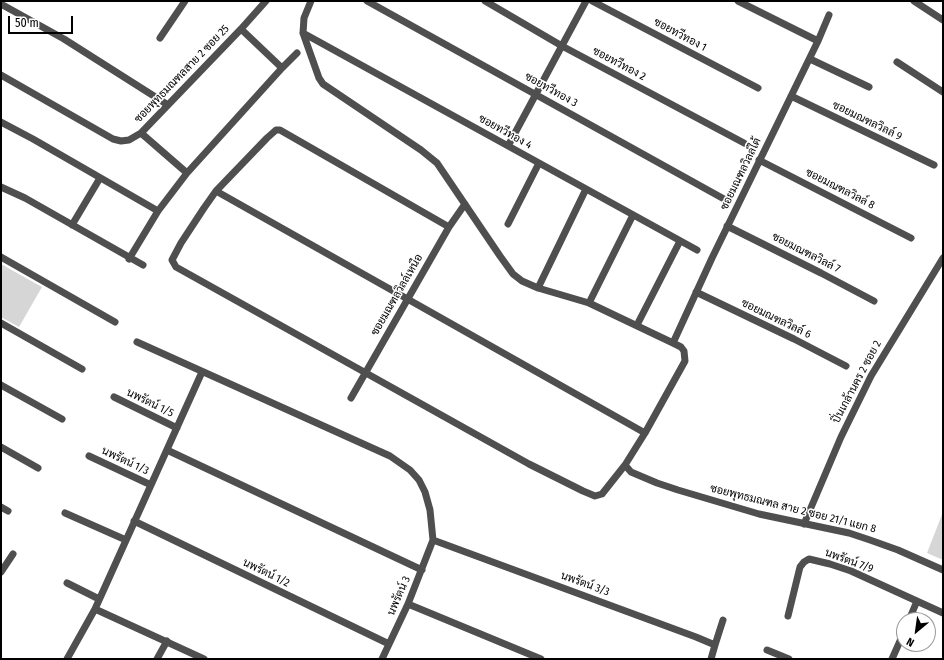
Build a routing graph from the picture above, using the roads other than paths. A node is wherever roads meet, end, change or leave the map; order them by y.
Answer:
1 (185, 1) edge
2 (266, 1) edge
3 (311, 1) edge
4 (367, 1) edge
5 (485, 1) edge
6 (586, 1) edge
7 (592, 1) edge
8 (738, 1) edge
9 (914, 1) edge
10 (1, 4) edge
11 (829, 15) dead end
12 (943, 20) edge
13 (241, 29) junction
14 (303, 33) junction
15 (160, 38) dead end
16 (818, 42) junction
17 (562, 46) junction
18 (298, 53) dead end
19 (810, 59) junction
20 (897, 62) dead end
21 (282, 68) junction
22 (1, 75) edge
23 (868, 87) dead end
24 (758, 88) dead end
25 (943, 92) edge
26 (536, 95) junction
27 (791, 96) junction
28 (168, 105) junction
29 (1, 122) edge
30 (141, 133) junction
31 (744, 143) dead end
32 (508, 146) junction
33 (759, 160) junction
34 (539, 163) junction
35 (934, 165) dead end
36 (187, 173) junction
37 (100, 178) junction
38 (1, 187) edge
39 (586, 189) junction
40 (216, 191) junction
41 (724, 199) dead end
42 (465, 204) junction
43 (158, 211) junction
44 (633, 215) junction
45 (508, 224) dead end
46 (72, 225) junction
47 (727, 226) junction
48 (449, 227) junction
49 (911, 238) dead end
50 (680, 241) junction
51 (697, 250) dead end
52 (1, 256) edge
53 (129, 258) junction
54 (943, 258) edge
55 (144, 265) dead end
56 (538, 288) junction
57 (696, 292) junction
58 (408, 299) junction
59 (874, 301) dead end
60 (589, 303) junction
61 (115, 322) dead end
62 (1, 323) edge
63 (637, 325) junction
64 (137, 342) dead end
65 (673, 343) junction
66 (846, 366) dead end
67 (82, 369) dead end
68 (202, 372) junction
69 (366, 372) junction
70 (1, 385) edge
71 (114, 397) dead end
72 (351, 398) dead end
73 (62, 419) dead end
74 (177, 428) junction
75 (645, 433) junction
76 (1, 447) edge
77 (167, 450) junction
78 (89, 456) dead end
79 (625, 465) junction
80 (38, 468) dead end
81 (151, 485) junction
82 (1, 507) edge
83 (8, 511) dead end
84 (65, 513) dead end
85 (134, 521) junction
86 (804, 524) junction
87 (126, 540) junction
88 (434, 540) junction
89 (12, 554) dead end
90 (422, 570) junction
91 (943, 570) edge
92 (1, 572) edge
93 (67, 583) dead end
94 (99, 599) junction
95 (917, 601) junction
96 (408, 604) junction
97 (95, 609) junction
98 (912, 612) edge
99 (943, 613) edge
100 (788, 616) dead end
101 (722, 620) dead end
102 (167, 641) junction
103 (389, 644) junction
104 (715, 645) junction
105 (767, 650) dead end
106 (67, 659) edge
107 (157, 659) edge
108 (204, 659) edge
109 (383, 659) edge
110 (541, 659) edge
111 (711, 659) edge
112 (790, 659) edge

1 - 15 street
2 - 13 street, ซอยพุทธมณฑลสาย 2 ซอย 25
3 - 14 street
4 - 26 street, ซอยทวีทอง 3
5 - 17 street, ซอยทวีทอง 2
6 - 17 street
7 - 24 street, ซอยทวีทอง 1
8 - 16 street
9 - 12 street
10 - 28 street
11 - 16 street, ซอยมณฑลวิลล์ใต้
13 - 21 street
13 - 28 street, ซอยพุทธมณฑลสาย 2 ซอย 25
14 - 32 street, ซอยทวีทอง 4
14 - 42 street
16 - 19 street, ซอยมณฑลวิลล์ใต้
17 - 26 street
17 - 31 street, ซอยทวีทอง 2
18 - 21 street
19 - 23 street
19 - 27 street, ซอยมณฑลวิลล์ใต้
20 - 25 street
21 - 36 street
22 - 30 street, ซอยพุทธมณฑลสาย 2 ซอย 25
26 - 32 street
26 - 41 street, ซอยทวีทอง 3
27 - 33 street, ซอยมณฑลวิลล์ใต้
27 - 35 street, ซอยมณฑลวิลล์ 9
28 - 30 street, ซอยพุทธมณฑลสาย 2 ซอย 25
29 - 37 street
30 - 36 street
32 - 34 street, ซอยทวีทอง 4
33 - 47 street, ซอยมณฑลวิลล์ใต้
33 - 49 street, ซอยมณฑลวิลล์ 8
34 - 39 street, ซอยทวีทอง 4
34 - 45 street
36 - 43 street
37 - 43 street
37 - 46 street
38 - 46 street
39 - 44 street, ซอยทวีทอง 4
39 - 56 street
40 - 48 street
40 - 58 street
40 - 69 street
42 - 48 street, ซอยมณฑลวิลล์เหนือ
42 - 56 street
43 - 53 street
44 - 50 street, ซอยทวีทอง 4
44 - 60 street
46 - 53 street
47 - 57 street, ซอยมณฑลวิลล์ใต้
47 - 59 street, ซอยมณฑลวิลล์ 7
48 - 58 street, ซอยมณฑลวิลล์เหนือ
50 - 51 street, ซอยทวีทอง 4
50 - 63 street
52 - 61 street
53 - 55 street
54 - 86 street, ปิ่นเกล้านคร 2 ซอย 2
56 - 60 street
57 - 65 street, ซอยมณฑลวิลล์ใต้
57 - 66 street, ซอยมณฑลวิลล์ 6
58 - 69 street, ซอยมณฑลวิลล์เหนือ
58 - 75 street
60 - 63 street
62 - 67 street
63 - 65 street
64 - 68 street
65 - 75 street
68 - 74 street
68 - 88 street
69 - 72 street, ซอยมณฑลวิลล์เหนือ
69 - 79 street
70 - 73 street
71 - 74 street, นพรัตน์ 1/5
74 - 77 street
75 - 79 street
76 - 80 street
77 - 81 street
77 - 90 street
78 - 81 street, นพรัตน์ 1/3
79 - 86 street, ซอยพุทธมณฑล สาย 2 ซอย 21/1 แยก 8
81 - 85 street
82 - 83 street
84 - 87 street
85 - 87 street
85 - 103 street, นพรัตน์ 1/2
86 - 91 street, ซอยพุทธมณฑล สาย 2 ซอย 21/1 แยก 8
87 - 94 street
88 - 90 street, นพรัตน์ 3
88 - 104 street, นพรัตน์ 3/3
89 - 92 street
90 - 96 street, นพรัตน์ 3
93 - 94 street
94 - 97 street
95 - 98 street
95 - 99 street
95 - 100 street, นพรัตน์ 7/9
96 - 103 street, นพรัตน์ 3
96 - 110 street
97 - 102 street
97 - 106 street
101 - 104 street
102 - 107 street
102 - 108 street
103 - 109 street, นพรัตน์ 3
104 - 111 street
105 - 112 street

